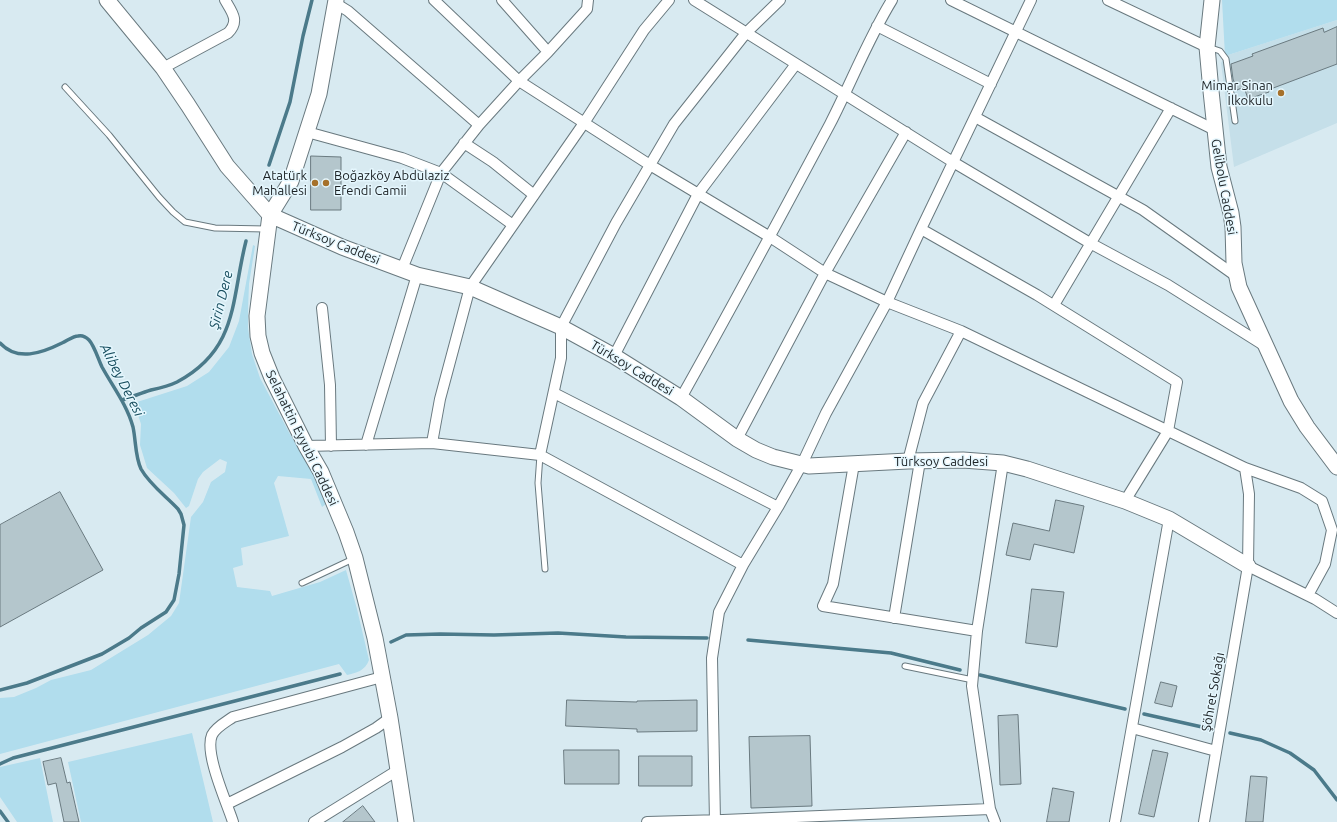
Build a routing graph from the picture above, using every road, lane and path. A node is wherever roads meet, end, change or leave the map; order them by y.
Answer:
1 (107, 0) edge
2 (225, 0) edge
3 (434, 0) edge
4 (502, 0) edge
5 (588, 0) edge
6 (669, 0) edge
7 (694, 0) edge
8 (780, 0) edge
9 (892, 0) edge
10 (951, 0) edge
11 (1031, 0) edge
12 (1108, 0) edge
13 (1212, 0) edge
14 (336, 1) edge
15 (877, 26) junction
16 (1016, 32) junction
17 (746, 33) junction
18 (1207, 46) junction
19 (548, 52) junction
20 (796, 64) junction
21 (163, 68) junction
22 (518, 81) junction
23 (990, 84) junction
24 (65, 87) dead end
25 (845, 94) junction
26 (1171, 108) junction
27 (975, 117) junction
28 (1234, 121) dead end
29 (584, 123) junction
30 (479, 125) junction
31 (1215, 130) junction
32 (307, 132) junction
33 (906, 132) junction
34 (464, 143) junction
35 (953, 162) junction
36 (650, 165) junction
37 (441, 173) junction
38 (698, 194) junction
39 (534, 195) junction
40 (1118, 197) junction
41 (269, 222) junction
42 (513, 225) junction
43 (921, 229) junction
44 (770, 237) junction
45 (1090, 243) junction
46 (402, 269) junction
47 (825, 273) junction
48 (417, 274) junction
49 (1236, 276) junction
50 (470, 287) junction
51 (887, 302) junction
52 (1054, 305) junction
53 (322, 308) dead end
54 (561, 327) junction
55 (961, 331) junction
56 (1266, 347) junction
57 (614, 356) junction
58 (554, 394) junction
59 (681, 398) junction
60 (1168, 431) junction
61 (737, 439) junction
62 (432, 443) junction
63 (366, 445) junction
64 (306, 446) junction
65 (331, 446) junction
66 (540, 455) junction
67 (914, 461) junction
68 (1003, 463) junction
69 (802, 464) junction
70 (854, 464) junction
71 (1337, 467) edge
72 (1245, 468) junction
73 (1125, 501) junction
74 (778, 507) junction
75 (1169, 519) junction
76 (355, 558) junction
77 (744, 565) junction
78 (1248, 566) junction
79 (545, 569) dead end
80 (302, 583) dead end
81 (1308, 595) junction
82 (1337, 613) edge
83 (894, 618) junction
84 (977, 631) junction
85 (905, 666) dead end
86 (382, 677) junction
87 (973, 680) junction
88 (390, 718) junction
89 (1132, 728) junction
90 (1216, 751) junction
91 (398, 770) junction
92 (227, 804) junction
93 (990, 809) junction
94 (715, 821) edge
95 (233, 822) edge
96 (314, 822) edge
97 (406, 822) edge
98 (647, 822) edge
99 (995, 822) edge
100 (1115, 822) edge
101 (1204, 822) edge

1 - 21 street, Türksoy Caddesi
2 - 21 street
3 - 22 street
4 - 19 street
5 - 19 street
6 - 29 street
7 - 17 street
8 - 17 street
9 - 15 street
10 - 16 street
11 - 16 street
12 - 18 street
13 - 18 street, Gelibolu Caddesi
14 - 30 street
14 - 32 street
15 - 23 street
15 - 25 street
16 - 23 street
16 - 26 street
17 - 20 street
17 - 36 street
18 - 28 lane
18 - 31 street, Gelibolu Caddesi
19 - 22 street
20 - 25 street
20 - 38 street
21 - 41 street, Türksoy Caddesi
22 - 29 street
22 - 30 street
23 - 27 street
24 - 41 lane
25 - 33 street
25 - 44 street
26 - 31 street
26 - 40 street
27 - 35 street
27 - 40 street
29 - 36 street
29 - 39 street
30 - 34 street
31 - 49 street, Gelibolu Caddesi
32 - 37 street
32 - 41 street
33 - 35 street
33 - 47 street
34 - 37 street
34 - 39 street
35 - 43 street
35 - 45 street
36 - 38 street
36 - 54 street
37 - 42 street
37 - 46 street
38 - 44 street
38 - 57 street
39 - 42 street
40 - 45 street
40 - 49 street
41 - 46 street, Türksoy Caddesi
41 - 64 street, Selahattin Eyyubi Caddesi
42 - 50 street
43 - 51 street
43 - 52 street
44 - 47 street
44 - 59 street
45 - 52 street
45 - 56 street
46 - 48 street, Türksoy Caddesi
47 - 51 street
47 - 61 street
48 - 50 street, Türksoy Caddesi
48 - 63 street
49 - 56 street, Gelibolu Caddesi
50 - 54 street, Türksoy Caddesi
50 - 62 street
51 - 55 street
51 - 69 street
52 - 60 street
53 - 65 street
54 - 57 street, Türksoy Caddesi
54 - 58 street
55 - 60 street
55 - 67 street
56 - 71 street, Gelibolu Caddesi
57 - 59 street, Türksoy Caddesi
58 - 66 street
58 - 74 street
59 - 61 street, Türksoy Caddesi
60 - 72 street
60 - 73 street
61 - 69 street, Türksoy Caddesi
62 - 63 street
62 - 66 street
63 - 65 street
64 - 65 street
64 - 76 street, Selahattin Eyyubi Caddesi
66 - 77 street
66 - 79 lane
67 - 68 street, Türksoy Caddesi
67 - 70 street, Türksoy Caddesi
67 - 83 street
68 - 73 street, Türksoy Caddesi
68 - 84 street
69 - 70 street, Türksoy Caddesi
69 - 74 street
70 - 83 street
72 - 78 street, Şöhret Sokağı
72 - 81 street
73 - 75 street, Türksoy Caddesi
74 - 77 street
75 - 78 street, Türksoy Caddesi
75 - 89 street
76 - 80 lane
76 - 86 street, Selahattin Eyyubi Caddesi
77 - 94 street
78 - 81 street
78 - 90 street, Şöhret Sokağı
81 - 82 street
83 - 84 street
84 - 87 street
85 - 87 lane
86 - 88 street, Selahattin Eyyubi Caddesi
86 - 92 street
87 - 93 street
88 - 91 street, Selahattin Eyyubi Caddesi
88 - 92 street
89 - 90 street
89 - 100 street
90 - 101 street, Şöhret Sokağı
91 - 96 street
91 - 97 street, Selahattin Eyyubi Caddesi
92 - 95 street
93 - 94 street
93 - 99 street
94 - 98 street

